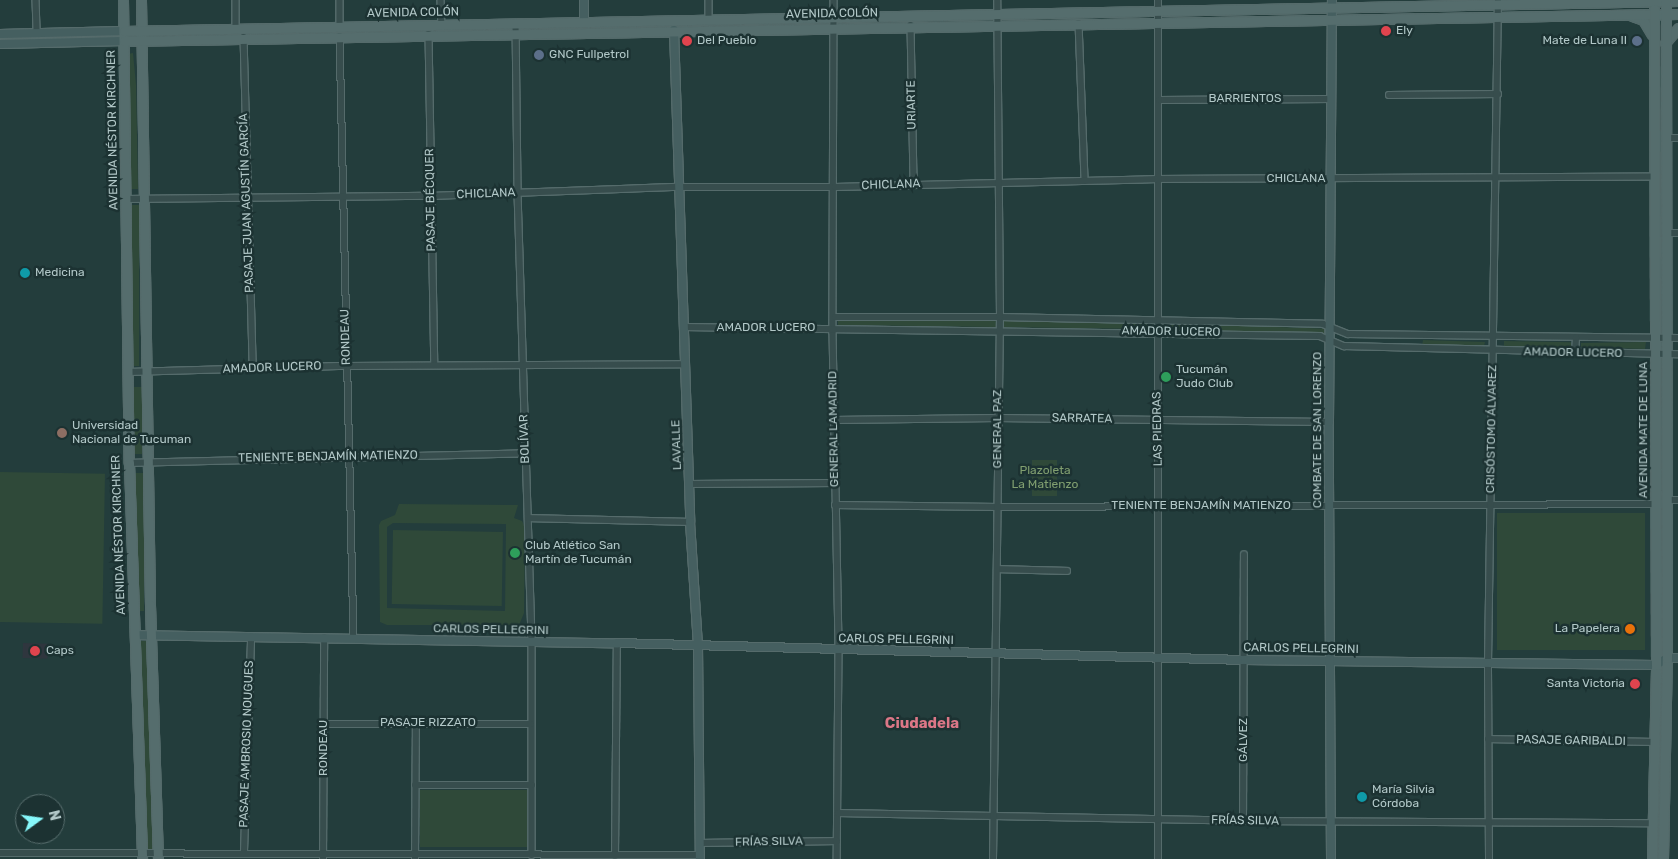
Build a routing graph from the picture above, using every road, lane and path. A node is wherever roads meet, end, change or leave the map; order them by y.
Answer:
1 (36, 0) edge
2 (123, 0) edge
3 (141, 0) edge
4 (236, 0) edge
5 (340, 0) edge
6 (441, 0) edge
7 (584, 0) edge
8 (709, 0) edge
9 (834, 0) edge
10 (997, 0) edge
11 (1158, 0) edge
12 (1621, 0) edge
13 (1666, 0) edge
14 (1654, 1) edge
15 (1678, 1) edge
16 (1498, 2) edge
17 (1332, 4) edge
18 (1158, 12) junction
19 (1626, 14) junction
20 (1666, 14) junction
21 (1678, 14) edge
22 (1654, 15) junction
23 (1498, 16) junction
24 (834, 17) junction
25 (1332, 18) junction
26 (997, 19) junction
27 (709, 20) junction
28 (584, 21) junction
29 (1078, 22) junction
30 (1158, 22) junction
31 (516, 23) junction
32 (442, 25) junction
33 (911, 25) junction
34 (834, 27) junction
35 (236, 28) junction
36 (1678, 28) edge
37 (674, 30) junction
38 (124, 31) junction
39 (340, 31) junction
40 (585, 32) junction
41 (37, 33) junction
42 (516, 33) junction
43 (0, 34) edge
44 (429, 34) junction
45 (142, 35) junction
46 (244, 37) junction
47 (124, 41) junction
48 (1654, 43) junction
49 (1665, 43) junction
50 (0, 44) edge
51 (1498, 94) junction
52 (1389, 95) dead end
53 (1331, 99) junction
54 (1159, 100) junction
55 (1666, 138) junction
56 (1678, 138) edge
57 (1498, 175) junction
58 (1655, 176) junction
59 (1158, 179) junction
60 (1331, 179) junction
61 (1085, 180) junction
62 (1000, 182) junction
63 (914, 185) junction
64 (679, 187) junction
65 (835, 187) junction
66 (518, 193) junction
67 (430, 196) junction
68 (246, 198) junction
69 (342, 198) junction
70 (126, 199) junction
71 (142, 199) junction
72 (1666, 233) junction
73 (1678, 233) edge
74 (1000, 317) junction
75 (835, 318) junction
76 (1156, 320) junction
77 (1330, 325) junction
78 (683, 327) junction
79 (834, 328) junction
80 (999, 330) junction
81 (1156, 332) junction
82 (1417, 337) junction
83 (1495, 338) junction
84 (1576, 338) junction
85 (1656, 338) junction
86 (1666, 338) junction
87 (1678, 338) edge
88 (1330, 339) junction
89 (1417, 349) junction
90 (1494, 352) junction
91 (1575, 353) junction
92 (1661, 354) junction
93 (1678, 354) edge
94 (685, 364) junction
95 (435, 365) junction
96 (347, 366) junction
97 (522, 366) junction
98 (252, 369) junction
99 (148, 371) junction
100 (128, 372) junction
101 (997, 418) junction
102 (834, 420) junction
103 (1157, 420) junction
104 (1329, 422) junction
105 (526, 453) junction
106 (348, 456) junction
107 (129, 463) junction
108 (148, 463) junction
109 (835, 483) junction
110 (689, 484) junction
111 (1666, 500) junction
112 (1678, 500) edge
113 (835, 504) junction
114 (1656, 504) junction
115 (1490, 505) junction
116 (1160, 506) junction
117 (1330, 506) junction
118 (998, 507) junction
119 (528, 518) junction
120 (690, 522) junction
121 (1244, 555) dead end
122 (997, 569) junction
123 (1067, 571) dead end
124 (135, 635) junction
125 (151, 636) junction
126 (251, 637) junction
127 (324, 638) junction
128 (354, 638) junction
129 (532, 643) junction
130 (616, 643) junction
131 (698, 645) junction
132 (839, 650) junction
133 (997, 653) junction
134 (1159, 658) junction
135 (1667, 658) junction
136 (1678, 658) edge
137 (1245, 660) junction
138 (1330, 660) junction
139 (1488, 663) junction
140 (1656, 665) junction
141 (416, 723) junction
142 (324, 724) junction
143 (531, 724) junction
144 (1488, 740) junction
145 (1654, 742) junction
146 (415, 785) junction
147 (532, 785) junction
148 (838, 812) junction
149 (994, 816) junction
150 (1158, 819) junction
151 (1243, 821) junction
152 (1331, 821) junction
153 (1489, 822) junction
154 (1652, 823) junction
155 (837, 841) junction
156 (701, 843) junction
157 (212, 852) junction
158 (244, 852) junction
159 (0, 853) edge
160 (142, 855) edge
161 (532, 855) junction
162 (158, 856) edge
163 (324, 856) edge
164 (614, 856) junction
165 (415, 857) edge
166 (509, 857) edge
167 (700, 857) edge
168 (212, 859) edge
169 (837, 859) edge
170 (993, 859) edge
171 (1158, 859) edge
172 (1331, 859) edge
173 (1489, 859) edge
174 (1652, 859) edge
175 (1663, 859) edge

1 - 41 street
2 - 38 main road, AVENIDA NÉSTOR KIRCHNER
3 - 45 main road
4 - 35 street
5 - 39 street, RONDEAU
6 - 32 street
7 - 28 street
8 - 27 street
9 - 24 street, GENERAL LAMADRID
10 - 26 street, GENERAL PAZ
11 - 18 street, LAS PIEDRAS
12 - 14 main road, AVENIDA COLÓN
12 - 16 main road, AVENIDA COLÓN
13 - 14 main road, AVENIDA COLÓN
13 - 15 main road, AVENIDA COLÓN
13 - 20 main road, AVENIDA MATE DE LUNA
14 - 22 main road, AVENIDA MATE DE LUNA
16 - 17 main road, AVENIDA COLÓN
16 - 23 street, CRISÓSTOMO ÁLVAREZ
17 - 18 main road, AVENIDA COLÓN
17 - 25 street, COMBATE DE SAN LORENZO
18 - 26 main road, AVENIDA COLÓN
18 - 30 street, LAS PIEDRAS
19 - 22 main road, AVENIDA COLÓN
19 - 23 main road, AVENIDA COLÓN
19 - 48 main road
20 - 21 main road, AVENIDA COLÓN
20 - 22 main road, AVENIDA COLÓN
20 - 49 main road, AVENIDA MATE DE LUNA
22 - 48 main road, AVENIDA MATE DE LUNA
23 - 25 main road, AVENIDA COLÓN
23 - 51 street, CRISÓSTOMO ÁLVAREZ
24 - 26 main road, AVENIDA COLÓN
24 - 27 main road, AVENIDA COLÓN
24 - 34 street, GENERAL LAMADRID
25 - 30 main road, AVENIDA COLÓN
25 - 53 street, COMBATE DE SAN LORENZO
26 - 29 main road, AVENIDA COLÓN
26 - 33 main road, AVENIDA COLÓN
26 - 62 street, GENERAL PAZ
27 - 28 main road, AVENIDA COLÓN
28 - 31 main road, AVENIDA COLÓN
28 - 40 street
29 - 30 main road, AVENIDA COLÓN
29 - 61 street
30 - 54 street, LAS PIEDRAS
31 - 32 main road, AVENIDA COLÓN
31 - 42 street, BOLÍVAR
32 - 39 main road, AVENIDA COLÓN
33 - 34 main road, AVENIDA COLÓN
33 - 63 street, URIARTE
34 - 37 main road, AVENIDA COLÓN
34 - 65 street, GENERAL LAMADRID
35 - 39 main road, AVENIDA COLÓN
35 - 45 main road, AVENIDA COLÓN
36 - 49 main road
37 - 40 main road, AVENIDA COLÓN
37 - 64 street, LAVALLE
38 - 41 street, AVENIDA COLÓN
38 - 45 main road, AVENIDA COLÓN
38 - 47 main road, AVENIDA NÉSTOR KIRCHNER
39 - 44 main road, AVENIDA COLÓN
39 - 46 main road, AVENIDA COLÓN
39 - 69 street, RONDEAU
40 - 42 main road, AVENIDA COLÓN
41 - 43 street, AVENIDA COLÓN
42 - 44 main road, AVENIDA COLÓN
42 - 66 street, BOLÍVAR
44 - 67 street, PASAJE BÉCQUER
45 - 46 main road, AVENIDA COLÓN
45 - 47 main road, AVENIDA COLÓN
45 - 71 main road
46 - 68 street, PASAJE JUAN AGUSTÍN GARCÍA
47 - 50 street, AVENIDA COLÓN
47 - 70 main road, AVENIDA NÉSTOR KIRCHNER
48 - 58 main road, AVENIDA MATE DE LUNA
49 - 55 main road, AVENIDA MATE DE LUNA
51 - 52 street
51 - 57 street, CRISÓSTOMO ÁLVAREZ
53 - 54 street, BARRIENTOS
53 - 60 street, COMBATE DE SAN LORENZO
54 - 59 street, LAS PIEDRAS
55 - 56 street
55 - 72 main road, AVENIDA MATE DE LUNA
57 - 58 street, CHICLANA
57 - 60 street, CHICLANA
57 - 83 street, CRISÓSTOMO ÁLVAREZ
58 - 85 main road, AVENIDA MATE DE LUNA
59 - 60 street, CHICLANA
59 - 61 street, CHICLANA
59 - 76 street, LAS PIEDRAS
60 - 77 street, COMBATE DE SAN LORENZO
61 - 62 street, CHICLANA
62 - 63 street, CHICLANA
62 - 74 street, GENERAL PAZ
63 - 65 street, CHICLANA
64 - 65 street, CHICLANA
64 - 66 street, CHICLANA
64 - 78 street, LAVALLE
65 - 75 street, GENERAL LAMADRID
66 - 67 street, CHICLANA
66 - 97 street, BOLÍVAR
67 - 69 street, CHICLANA
67 - 95 street, PASAJE BÉCQUER
68 - 69 street, CHICLANA
68 - 71 street, CHICLANA
68 - 98 street, PASAJE JUAN AGUSTÍN GARCÍA
69 - 96 street, RONDEAU
70 - 71 street, CHICLANA
70 - 100 main road, AVENIDA NÉSTOR KIRCHNER
71 - 99 main road
72 - 73 street
72 - 86 main road, AVENIDA MATE DE LUNA
74 - 75 street, AMADOR LUCERO
74 - 76 street, AMADOR LUCERO
74 - 80 street, GENERAL PAZ
75 - 79 street, GENERAL LAMADRID
76 - 77 street, AMADOR LUCERO
76 - 81 street, LAS PIEDRAS
77 - 82 street, AMADOR LUCERO
77 - 88 street, COMBATE DE SAN LORENZO
78 - 79 street, AMADOR LUCERO
78 - 94 street, LAVALLE
79 - 80 street, AMADOR LUCERO
79 - 102 street, GENERAL LAMADRID
80 - 81 street, AMADOR LUCERO
80 - 101 street, GENERAL PAZ
81 - 88 street, AMADOR LUCERO
81 - 103 street, LAS PIEDRAS
82 - 83 street, AMADOR LUCERO
82 - 89 street
83 - 84 street, AMADOR LUCERO
83 - 90 street, CRISÓSTOMO ÁLVAREZ
84 - 85 street, AMADOR LUCERO
84 - 91 street
85 - 86 street, AMADOR LUCERO
85 - 92 main road, AVENIDA MATE DE LUNA
86 - 87 street, AMADOR LUCERO
86 - 92 main road, AVENIDA MATE DE LUNA
88 - 89 street, AMADOR LUCERO
88 - 104 street, COMBATE DE SAN LORENZO
89 - 90 street, AMADOR LUCERO
90 - 91 street, AMADOR LUCERO
90 - 115 street, CRISÓSTOMO ÁLVAREZ
91 - 92 street, AMADOR LUCERO
92 - 93 street, AMADOR LUCERO
92 - 111 main road, AVENIDA MATE DE LUNA
92 - 114 main road, AVENIDA MATE DE LUNA
94 - 97 street, AMADOR LUCERO
94 - 110 street, LAVALLE
95 - 96 street, AMADOR LUCERO
95 - 97 street, AMADOR LUCERO
96 - 98 street, AMADOR LUCERO
96 - 106 street, RONDEAU
97 - 105 street, BOLÍVAR
98 - 99 street, AMADOR LUCERO
99 - 100 street, AMADOR LUCERO
99 - 108 main road
100 - 107 main road, AVENIDA NÉSTOR KIRCHNER
101 - 102 street, SARRATEA
101 - 103 street, SARRATEA
101 - 118 street, GENERAL PAZ
102 - 109 street, GENERAL LAMADRID
103 - 104 street, SARRATEA
103 - 116 street, LAS PIEDRAS
104 - 117 street, COMBATE DE SAN LORENZO
105 - 106 street, TENIENTE BENJAMÍN MATIENZO
105 - 119 street, BOLÍVAR
106 - 108 street, TENIENTE BENJAMÍN MATIENZO
106 - 128 street, RONDEAU
107 - 108 street, TENIENTE BENJAMÍN MATIENZO
107 - 124 main road, AVENIDA NÉSTOR KIRCHNER
108 - 125 main road
109 - 110 street
109 - 113 street, GENERAL LAMADRID
110 - 120 street, LAVALLE
111 - 112 street
111 - 135 main road, AVENIDA MATE DE LUNA
113 - 118 street, TENIENTE BENJAMÍN MATIENZO
113 - 132 street, GENERAL LAMADRID
114 - 115 street, TENIENTE BENJAMÍN MATIENZO
114 - 140 main road, AVENIDA MATE DE LUNA
115 - 117 street, TENIENTE BENJAMÍN MATIENZO
115 - 139 street, CRISÓSTOMO ÁLVAREZ
116 - 117 street, TENIENTE BENJAMÍN MATIENZO
116 - 118 street, TENIENTE BENJAMÍN MATIENZO
116 - 134 street, LAS PIEDRAS
117 - 138 street, COMBATE DE SAN LORENZO
118 - 122 street, GENERAL PAZ
119 - 120 street
119 - 129 street, BOLÍVAR
120 - 131 street, LAVALLE
121 - 137 street, GÁLVEZ
122 - 123 street
122 - 133 street, GENERAL PAZ
124 - 125 street, CARLOS PELLEGRINI
124 - 160 main road, AVENIDA NÉSTOR KIRCHNER
125 - 126 street, CARLOS PELLEGRINI
125 - 162 main road
126 - 127 street, CARLOS PELLEGRINI
126 - 158 street, PASAJE AMBROSIO NOUGUES
127 - 128 street, CARLOS PELLEGRINI
127 - 142 street, RONDEAU
128 - 129 street, CARLOS PELLEGRINI
129 - 130 street, CARLOS PELLEGRINI
129 - 143 street, BOLÍVAR
130 - 131 street, CARLOS PELLEGRINI
130 - 164 street
131 - 132 street, CARLOS PELLEGRINI
131 - 156 street, LAVALLE
132 - 133 street, CARLOS PELLEGRINI
132 - 148 street, GENERAL LAMADRID
133 - 134 street, CARLOS PELLEGRINI
133 - 149 street, GENERAL PAZ
134 - 137 street, CARLOS PELLEGRINI
134 - 150 street, LAS PIEDRAS
135 - 136 street
135 - 140 street
135 - 175 main road, AVENIDA MATE DE LUNA
137 - 138 street, CARLOS PELLEGRINI
137 - 151 street, GÁLVEZ
138 - 139 street, CARLOS PELLEGRINI
138 - 152 street, COMBATE DE SAN LORENZO
139 - 140 street, CARLOS PELLEGRINI
139 - 144 street, CRISÓSTOMO ÁLVAREZ
140 - 145 main road, AVENIDA MATE DE LUNA
141 - 142 street, PASAJE RIZZATO
141 - 143 street, PASAJE RIZZATO
141 - 146 street
142 - 163 street, RONDEAU
143 - 147 street, BOLÍVAR
144 - 145 street, PASAJE GARIBALDI
144 - 153 street, CRISÓSTOMO ÁLVAREZ
145 - 154 main road, AVENIDA MATE DE LUNA
146 - 147 street
146 - 165 street
147 - 161 street, BOLÍVAR
148 - 149 street, FRÍAS SILVA
148 - 155 street, GENERAL LAMADRID
149 - 150 street, FRÍAS SILVA
149 - 170 street, GENERAL PAZ
150 - 151 street, FRÍAS SILVA
150 - 171 street, LAS PIEDRAS
151 - 152 street, FRÍAS SILVA
152 - 153 street, FRÍAS SILVA
152 - 172 street, COMBATE DE SAN LORENZO
153 - 154 street, FRÍAS SILVA
153 - 173 street, CRISÓSTOMO ÁLVAREZ
154 - 174 main road, AVENIDA MATE DE LUNA
155 - 156 street, FRÍAS SILVA
155 - 169 street, GENERAL LAMADRID
156 - 167 street, LAVALLE
157 - 158 street
157 - 162 street
157 - 168 street
158 - 163 street
159 - 160 street
160 - 162 street
161 - 164 street
161 - 166 street
163 - 165 street
164 - 167 street
165 - 166 street

